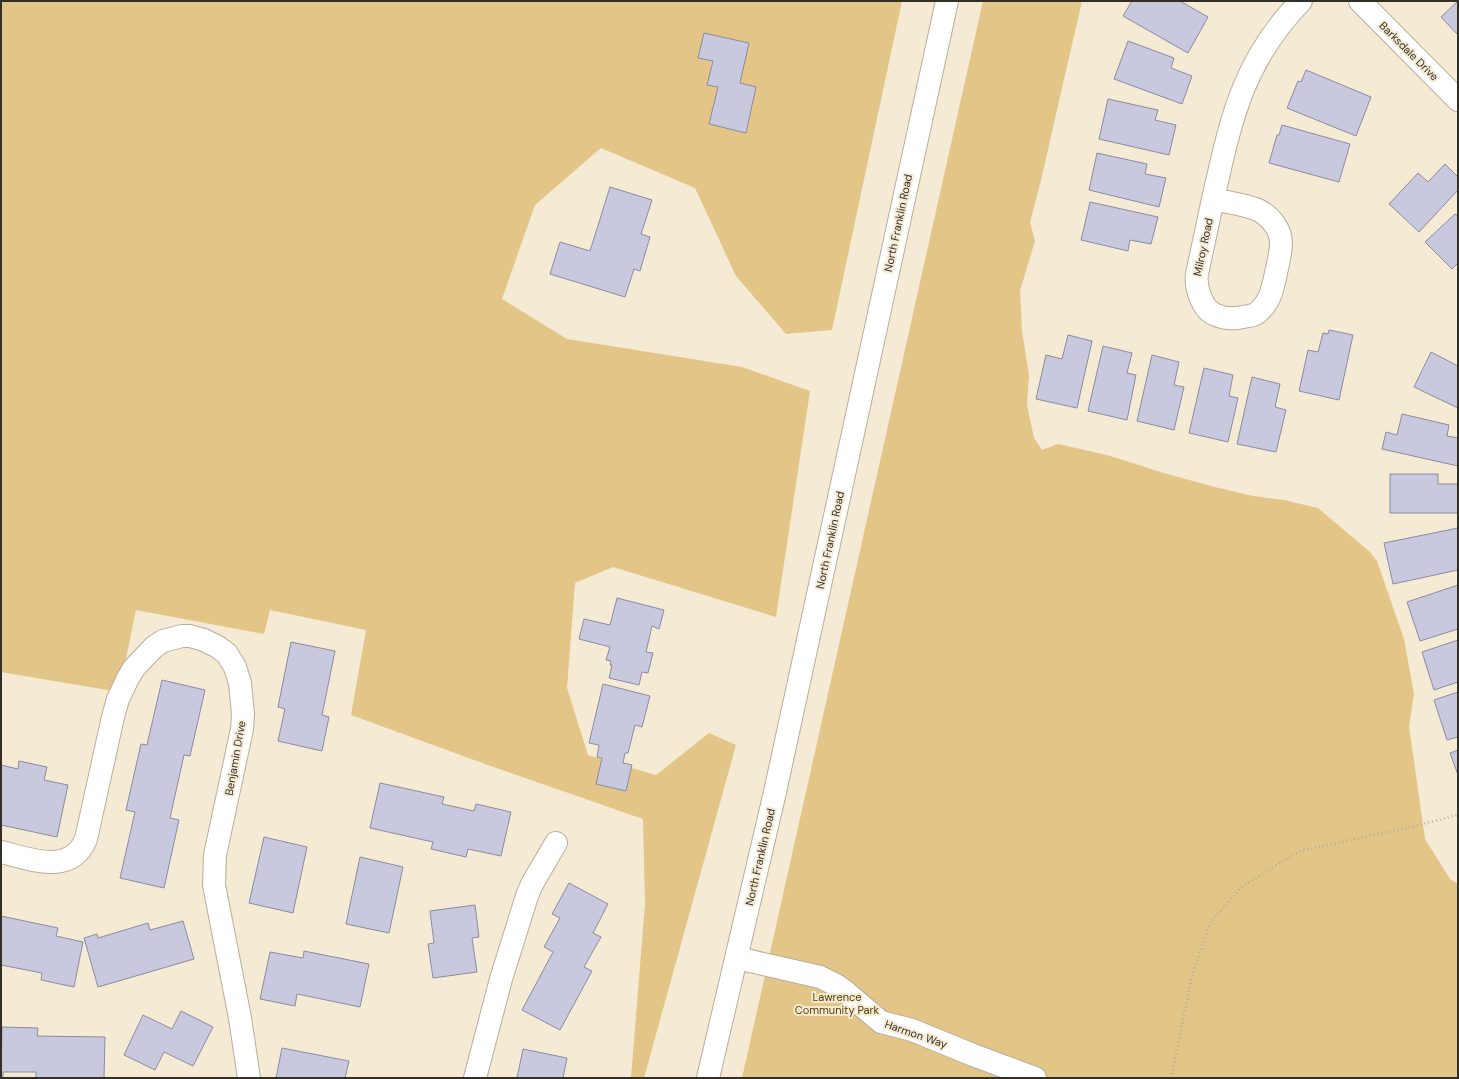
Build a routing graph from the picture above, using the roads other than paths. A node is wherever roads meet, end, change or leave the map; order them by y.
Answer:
1 (947, 1) edge
2 (1300, 1) edge
3 (1360, 1) edge
4 (1458, 100) edge
5 (1214, 199) junction
6 (556, 844) dead end
7 (1, 852) edge
8 (737, 958) junction
9 (250, 1078) edge
10 (475, 1078) edge
11 (708, 1078) edge
12 (1035, 1078) edge

1 - 8 street, North Franklin Road
2 - 5 street, Milroy Road
3 - 4 street, Barksdale Drive
5 - 5 street, Milroy Road
6 - 10 street
7 - 9 street, Benjamin Drive
8 - 11 street, North Franklin Road
8 - 12 street, Harmon Way

